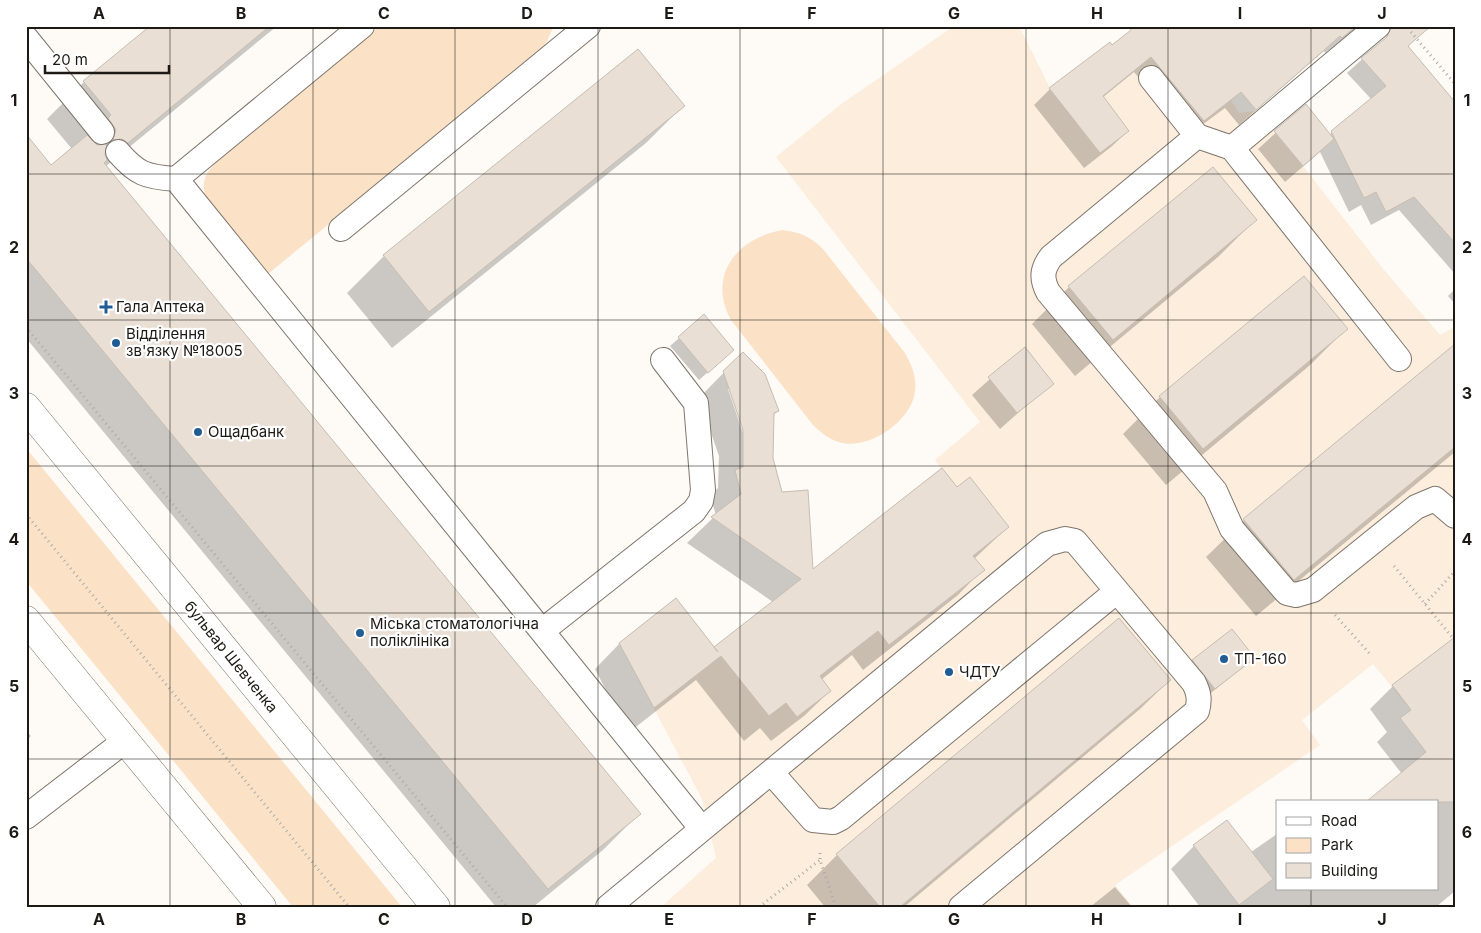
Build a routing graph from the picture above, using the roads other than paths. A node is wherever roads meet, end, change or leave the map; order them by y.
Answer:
1 (362, 26) edge
2 (588, 26) edge
3 (1378, 26) edge
4 (26, 38) edge
5 (1151, 78) dead end
6 (102, 132) dead end
7 (1197, 136) junction
8 (1232, 148) junction
9 (118, 152) dead end
10 (176, 179) junction
11 (341, 228) dead end
12 (1399, 359) dead end
13 (663, 360) dead end
14 (26, 407) edge
15 (1455, 516) edge
16 (1117, 591) junction
17 (26, 620) edge
18 (542, 631) junction
19 (126, 740) junction
20 (771, 772) junction
21 (26, 817) edge
22 (702, 829) junction
23 (262, 907) edge
24 (436, 907) edge
25 (608, 907) edge
26 (961, 907) edge

1 - 10 lane
2 - 11 lane
3 - 8 lane
4 - 6 lane
5 - 7 lane
7 - 8 lane
7 - 15 lane
8 - 12 lane
9 - 10 lane
10 - 18 lane
13 - 18 lane
14 - 24 main road, бульвар Шевченка
16 - 20 lane
16 - 20 lane
16 - 26 lane
17 - 19 main road
18 - 22 lane
19 - 21 lane
19 - 23 main road
20 - 22 lane
22 - 25 lane

